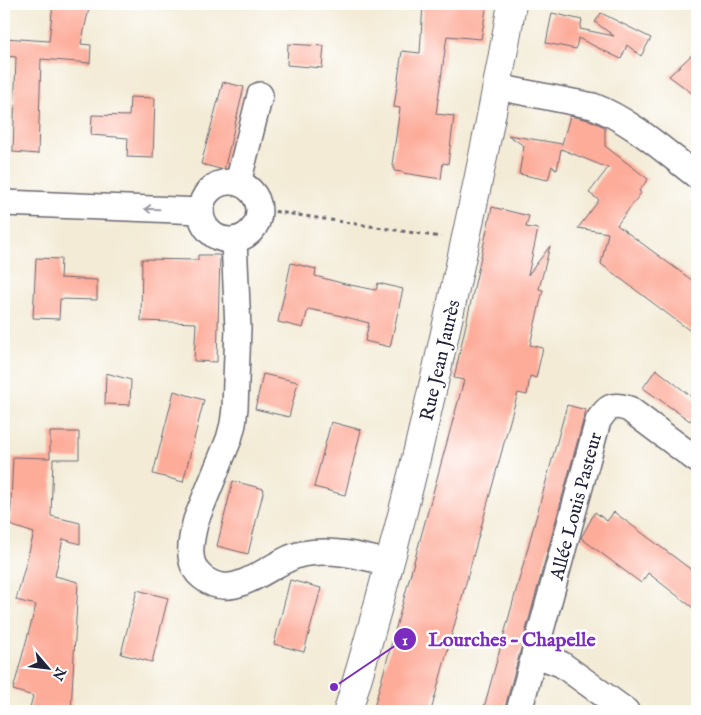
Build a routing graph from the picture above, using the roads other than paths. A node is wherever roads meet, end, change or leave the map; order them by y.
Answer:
1 (512, 4) edge
2 (497, 87) junction
3 (260, 95) dead end
4 (697, 176) edge
5 (238, 183) junction
6 (4, 204) edge
7 (201, 211) junction
8 (234, 240) junction
9 (697, 460) edge
10 (389, 563) junction
11 (534, 654) junction
12 (348, 711) edge
13 (519, 711) edge
14 (626, 711) edge

1 - 2 street, Rue Jean Jaurès
2 - 4 street
2 - 10 street, Rue Jean Jaurès
3 - 5 street
5 - 7 street
5 - 8 street
7 -> 6 street
7 - 8 street
8 - 10 street
9 - 11 street, Allée Louis Pasteur
10 - 12 street, Rue Jean Jaurès
11 - 13 street, Allée Louis Pasteur
11 - 14 street

